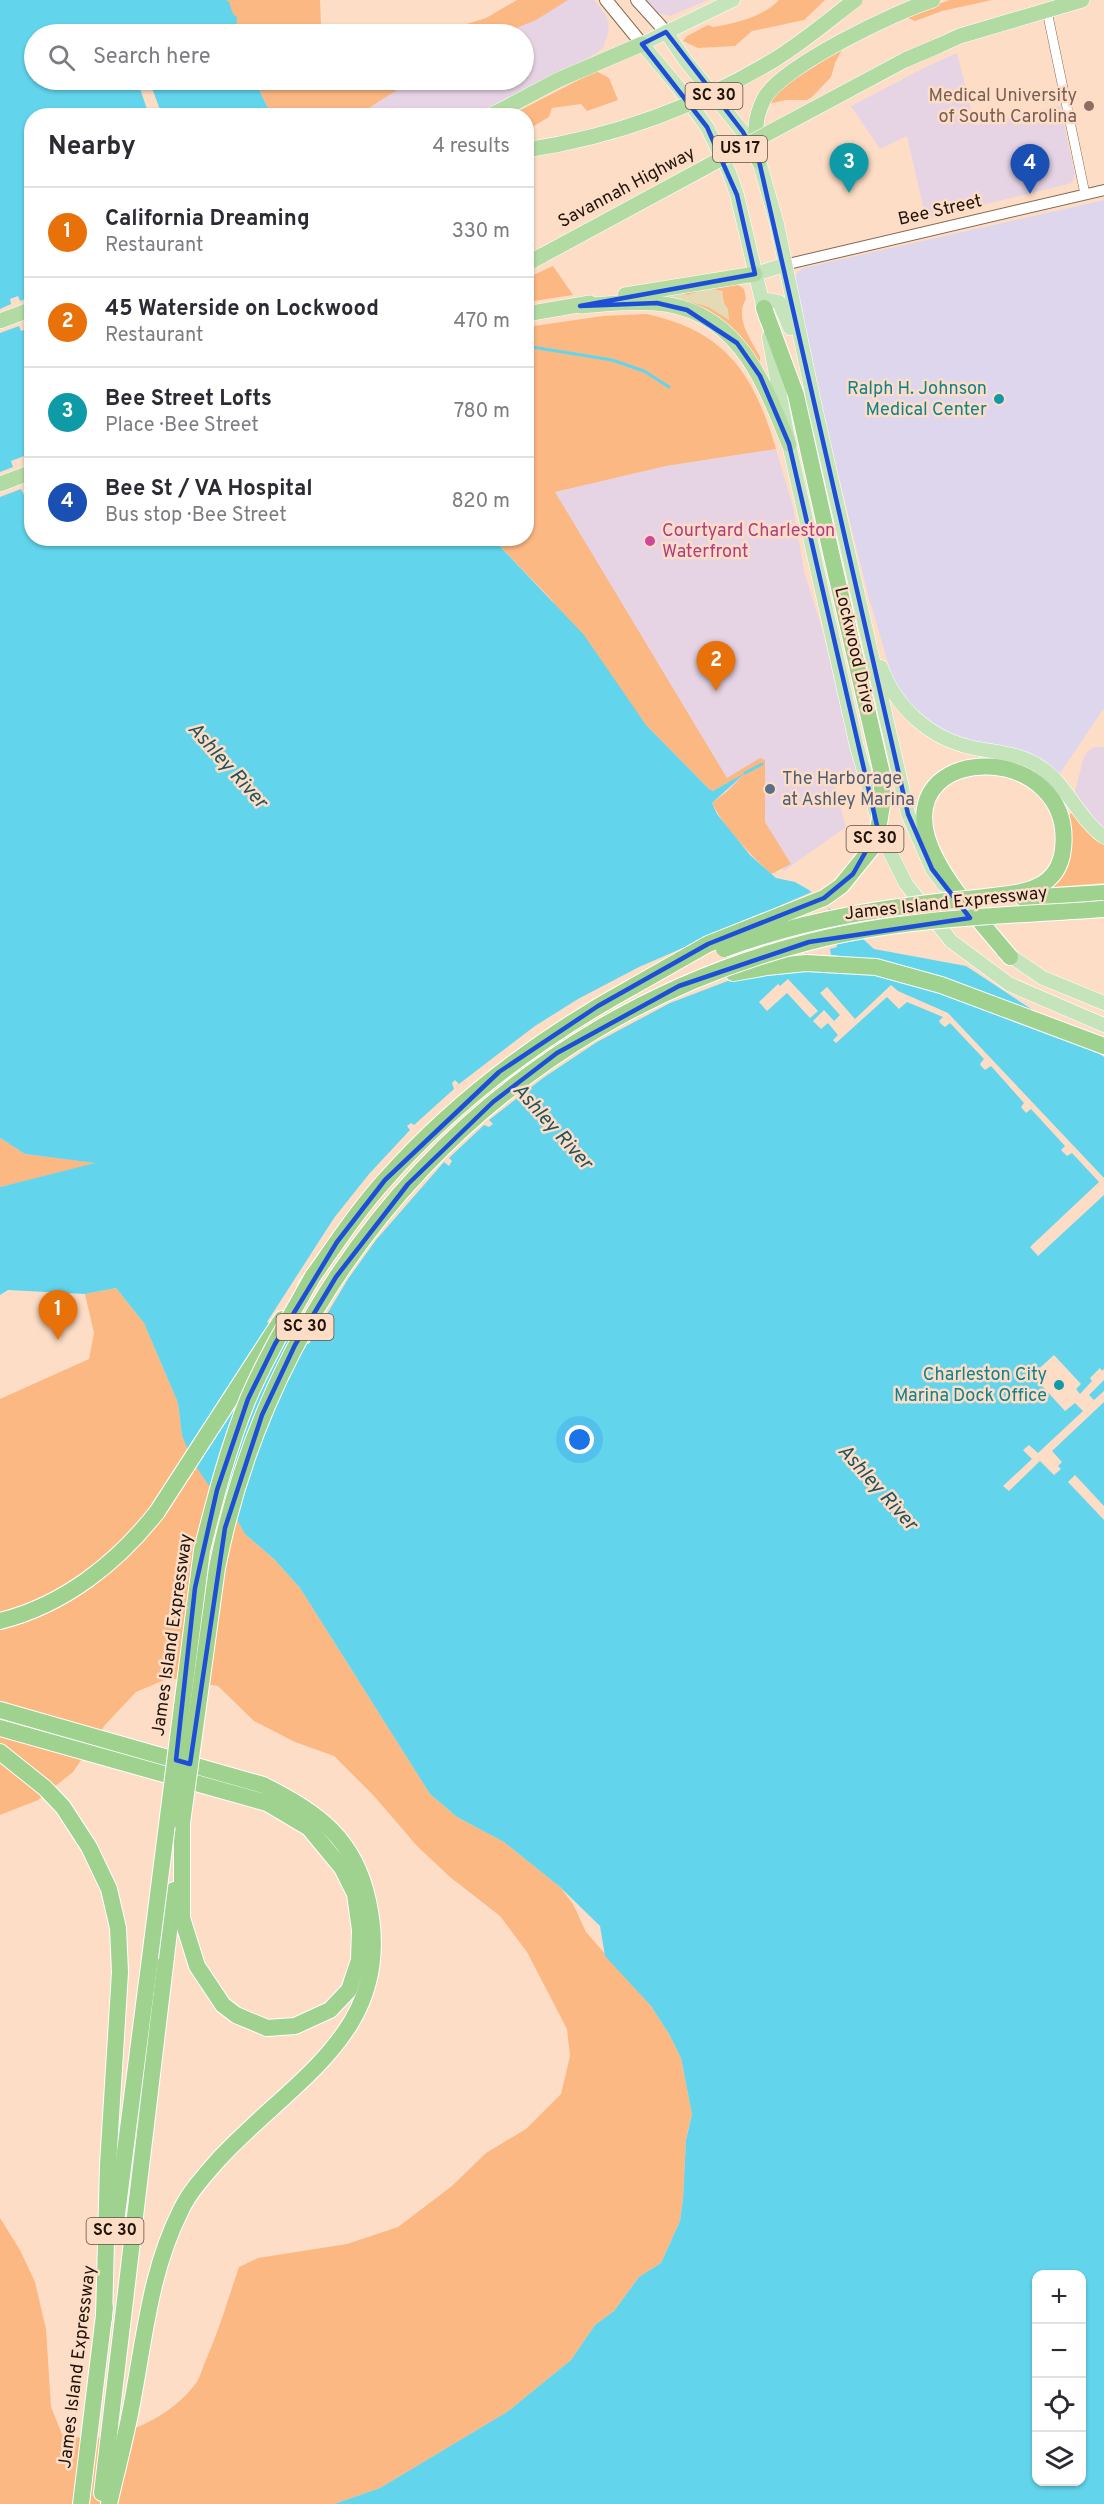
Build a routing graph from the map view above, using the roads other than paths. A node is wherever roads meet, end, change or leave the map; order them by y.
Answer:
1 (606, 0) edge
2 (637, 0) edge
3 (733, 0) edge
4 (855, 0) edge
5 (933, 0) edge
6 (1082, 0) edge
7 (1047, 11) junction
8 (666, 32) junction
9 (642, 44) junction
10 (505, 108) edge
11 (534, 148) edge
12 (759, 161) junction
13 (1104, 190) edge
14 (1085, 194) junction
15 (534, 260) edge
16 (784, 265) junction
17 (755, 274) junction
18 (580, 306) junction
19 (764, 308) junction
20 (24, 312) edge
21 (534, 313) edge
22 (0, 321) edge
23 (813, 398) junction
24 (789, 444) junction
25 (24, 475) edge
26 (0, 484) edge
27 (860, 606) junction
28 (1104, 837) edge
29 (1104, 893) edge
30 (977, 898) junction
31 (1104, 909) edge
32 (1010, 957) junction
33 (634, 986) junction
34 (679, 986) junction
35 (1104, 1003) edge
36 (1104, 1025) edge
37 (1104, 1046) edge
38 (313, 1276) junction
39 (0, 1622) edge
40 (0, 1710) edge
41 (0, 1728) edge
42 (0, 1752) edge
43 (182, 1823) junction
44 (104, 2318) junction
45 (81, 2504) edge
46 (101, 2504) edge
47 (109, 2504) edge

1 - 9 main road, Lockwood Drive
2 - 8 main road, Lockwood Drive
3 - 8 main road
4 - 11 highway, bridge
5 - 12 highway
6 - 7 highway, US 17
7 - 14 street
7 - 15 highway, Savannah Highway / US 17, bridge
8 - 9 main road
8 - 12 main road, Lockwood Drive / SC 30
9 - 10 highway
9 - 17 main road, Lockwood Drive / SC 30
12 - 16 main road, Lockwood Drive / SC 30
13 - 14 street, Bee Street
14 - 16 street, Bee Street
16 - 17 main road
16 - 23 main road, Lockwood Drive / SC 30
17 - 18 highway
17 - 19 main road, Lockwood Drive / SC 30
18 - 21 highway
18 - 24 highway
19 - 23 main road
19 - 24 main road, Lockwood Drive / SC 30
19 - 33 highway, SC 30, bridge
20 - 22 highway
23 - 27 main road, Lockwood Drive / SC 30
24 - 36 main road, Lockwood Drive / SC 30, bridge
25 - 26 highway
27 - 28 main road
27 - 32 main road, Lockwood Drive / SC 30, bridge
29 - 30 highway, James Island Expressway / SC 30
30 - 32 highway, bridge
30 - 33 highway, James Island Expressway / SC 30, bridge
31 - 34 highway, James Island Expressway / SC 30, bridge
32 - 35 main road, Lockwood Drive / SC 30
33 - 38 highway, James Island Expressway / SC 30
34 - 37 highway, bridge
34 - 43 highway, James Island Expressway / SC 30, bridge
38 - 39 highway, bridge
38 - 44 highway, James Island Expressway / SC 30, bridge
40 - 47 highway, bridge
41 - 43 highway, bridge
42 - 44 highway
43 - 46 highway, James Island Expressway / SC 30
44 - 45 highway, James Island Expressway / SC 30

